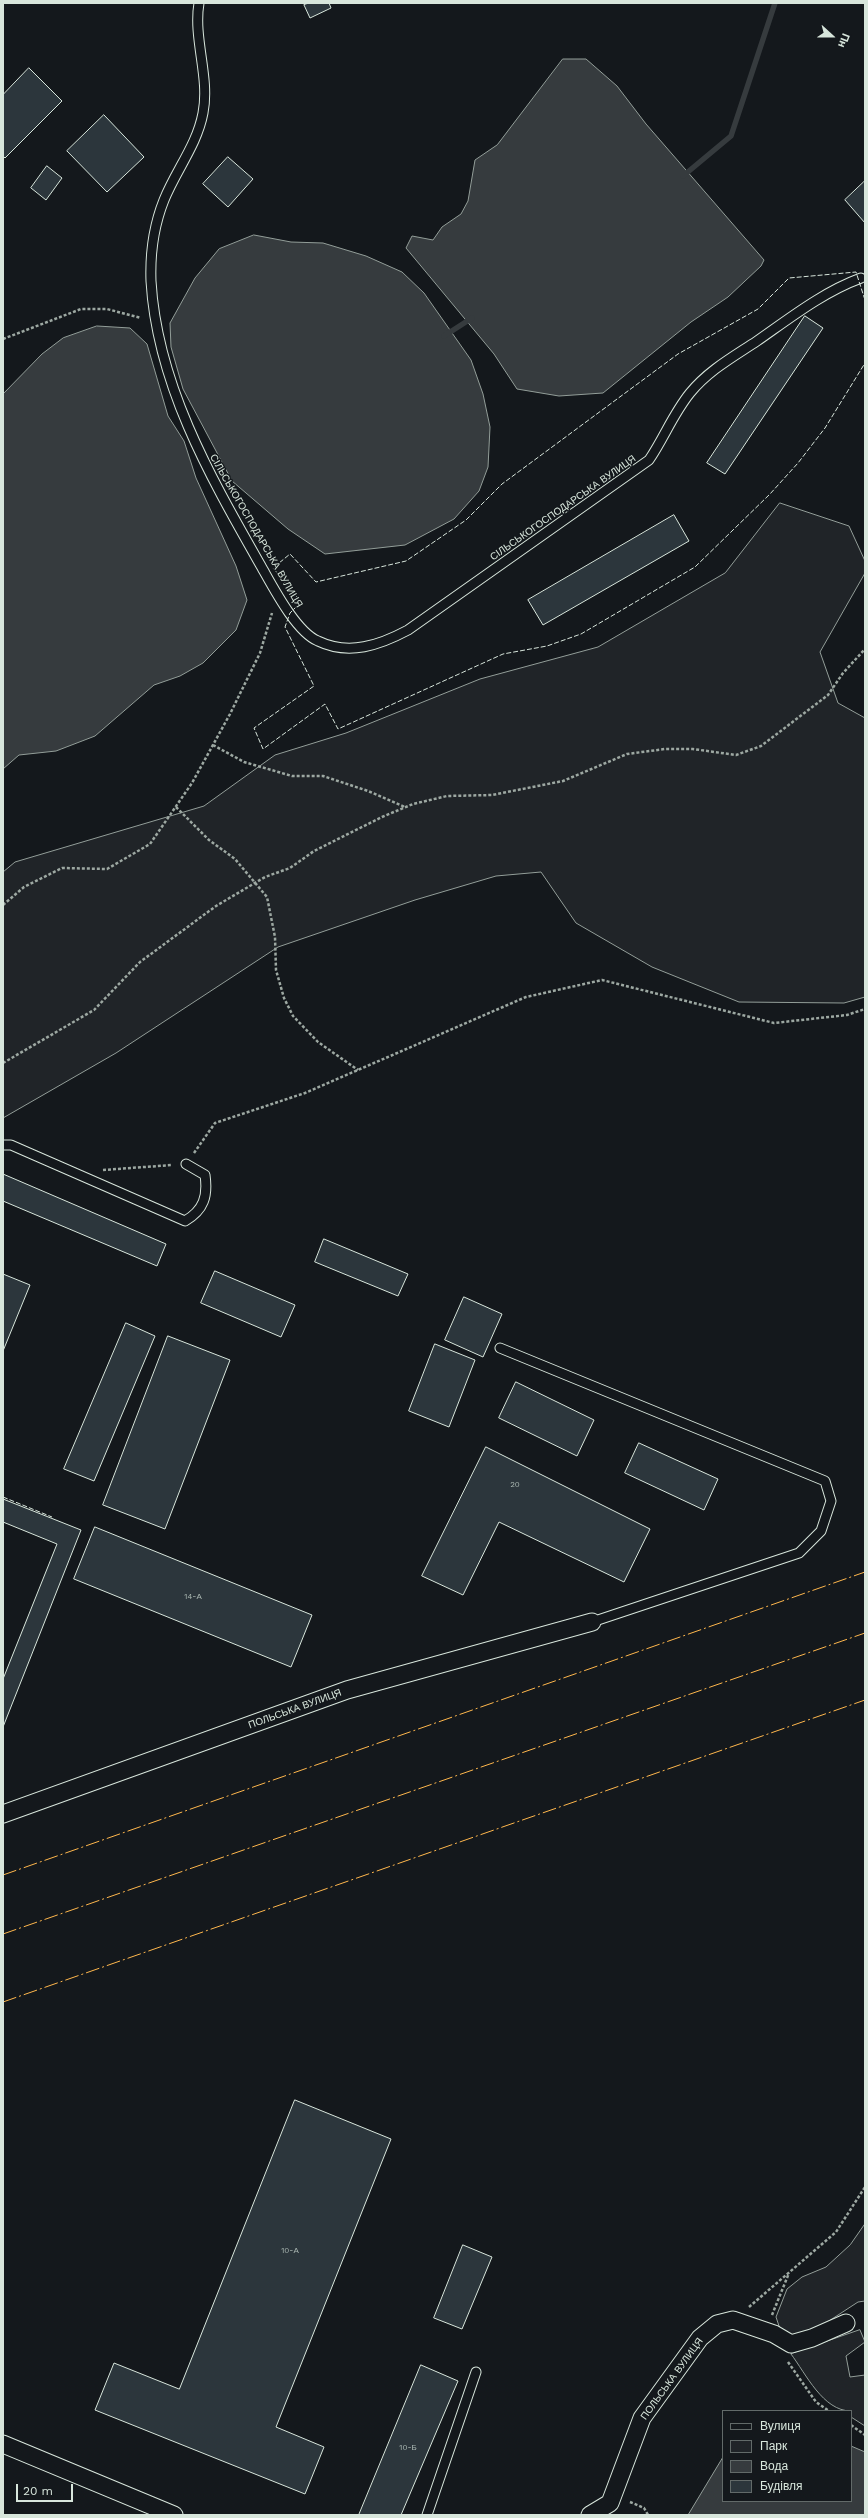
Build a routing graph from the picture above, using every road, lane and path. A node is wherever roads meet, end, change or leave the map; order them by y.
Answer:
1 (199, 3) edge
2 (861, 278) dead end
3 (153, 297) junction
4 (3, 339) edge
5 (277, 594) junction
6 (865, 650) edge
7 (213, 746) junction
8 (176, 806) junction
9 (405, 807) junction
10 (256, 883) junction
11 (3, 905) edge
12 (865, 1009) edge
13 (3, 1063) edge
14 (358, 1070) junction
15 (3, 1145) edge
16 (186, 1164) junction
17 (73, 1172) junction
18 (500, 1348) dead end
19 (592, 1622) joint
20 (3, 1814) edge
21 (865, 2187) edge
22 (733, 2320) junction
23 (846, 2323) dead end
24 (476, 2372) dead end
25 (852, 2426) edge
26 (865, 2435) edge
27 (3, 2444) edge
28 (610, 2503) junction
29 (174, 2515) edge
30 (427, 2515) edge
31 (590, 2515) edge
32 (648, 2515) edge

1 - 3 lane, СІЛЬСЬКОГОСПОДАРСЬКА ВУЛИЦЯ
2 - 5 lane, СІЛЬСЬКОГОСПОДАРСЬКА ВУЛИЦЯ
3 - 4 path
3 - 5 lane, СІЛЬСЬКОГОСПОДАРСЬКА ВУЛИЦЯ
5 - 7 path
6 - 9 path
7 - 8 path
7 - 9 path
8 - 10 path
8 - 11 path
9 - 10 path
10 - 13 path
10 - 14 path
12 - 14 path
14 - 16 path
15 - 17 lane
16 - 17 path
16 - 17 lane
18 - 19 lane
19 - 20 street, ПОЛЬСЬКА ВУЛИЦЯ
21 - 22 path
22 - 23 street
22 - 28 street, ПОЛЬСЬКА ВУЛИЦЯ
24 - 30 lane
25 - 26 path
27 - 29 street
28 - 31 street
28 - 32 path

